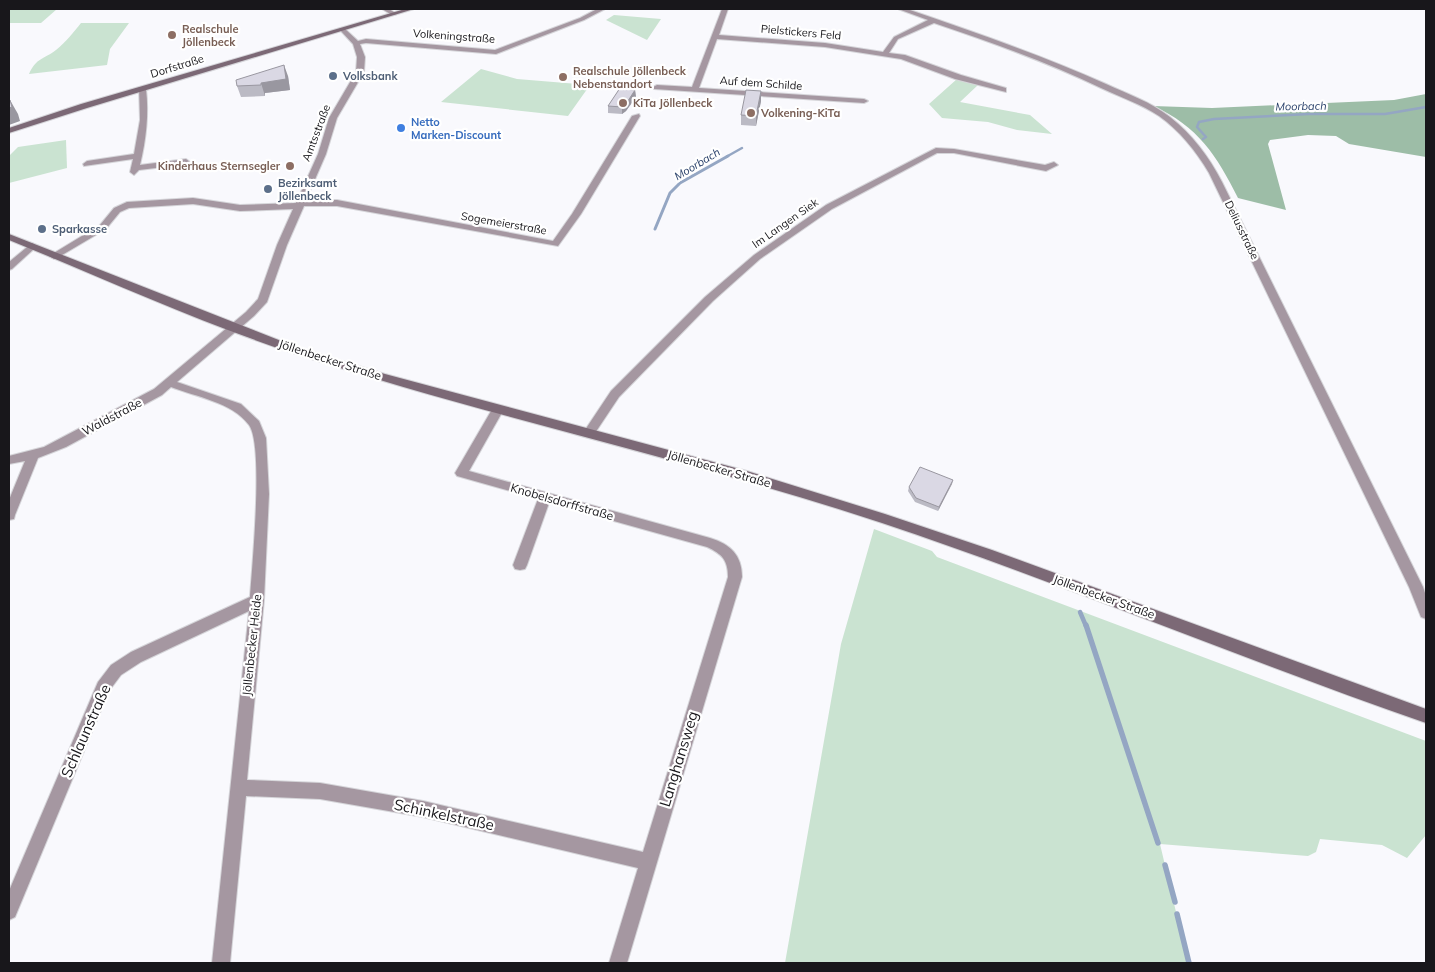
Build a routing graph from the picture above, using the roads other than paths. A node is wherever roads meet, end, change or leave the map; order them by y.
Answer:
1 (386, 9) edge
2 (411, 9) edge
3 (602, 9) edge
4 (725, 9) edge
5 (901, 9) edge
6 (394, 14) junction
7 (934, 20) junction
8 (342, 29) junction
9 (714, 37) junction
10 (356, 43) junction
11 (885, 54) junction
12 (657, 87) dead end
13 (695, 88) junction
14 (142, 89) junction
15 (1003, 90) dead end
16 (864, 101) dead end
17 (636, 116) dead end
18 (9, 131) edge
19 (138, 156) junction
20 (186, 162) dead end
21 (87, 164) dead end
22 (1054, 165) dead end
23 (300, 204) junction
24 (9, 237) edge
25 (32, 246) junction
26 (54, 256) junction
27 (9, 267) edge
28 (235, 328) junction
29 (170, 383) junction
30 (498, 409) junction
31 (589, 433) junction
32 (33, 455) junction
33 (9, 460) edge
34 (545, 497) junction
35 (9, 515) edge
36 (732, 556) joint
37 (520, 565) dead end
38 (256, 600) junction
39 (1426, 613) edge
40 (1426, 716) edge
41 (238, 788) junction
42 (647, 862) junction
43 (9, 911) edge
44 (220, 963) edge
45 (618, 963) edge

1 - 6 street
2 - 6 main road, Dorfstraße
3 - 10 street, Volkeningstraße
4 - 9 street
5 - 7 street, Deliusstraße
6 - 8 main road, Dorfstraße
7 - 11 street
7 - 39 street, Deliusstraße
8 - 10 street
8 - 14 main road, Dorfstraße
9 - 11 street, Pielstickers Feld
9 - 13 street
10 - 23 street, Amtsstraße
11 - 15 street, Pielstickers Feld
12 - 13 street, Auf dem Schilde
13 - 16 street, Auf dem Schilde
14 - 18 main road, Dorfstraße
14 - 19 street
17 - 23 street, Sogemeierstraße
19 - 20 street
19 - 21 street
22 - 31 street, Im Langen Siek
23 - 26 street
23 - 28 street, Amtsstraße
24 - 25 main road, Jöllenbecker Straße
25 - 26 main road, Jöllenbecker Straße
25 - 27 street
26 - 28 main road, Jöllenbecker Straße
28 - 29 street, Waldstraße
28 - 30 main road, Jöllenbecker Straße
29 - 32 street, Waldstraße
29 - 38 street, Jöllenbecker Heide
30 - 31 main road, Jöllenbecker Straße
30 - 34 street, Knobelsdorffstraße
31 - 40 main road, Jöllenbecker Straße
32 - 33 street, Waldstraße
32 - 35 street
34 - 36 street, Knobelsdorffstraße
34 - 37 street
36 - 42 street, Langhansweg
38 - 41 street, Jöllenbecker Heide
38 - 43 street, Schlaunstraße
41 - 42 street, Schinkelstraße
41 - 44 street, Jöllenbecker Heide
42 - 45 street, Langhansweg

